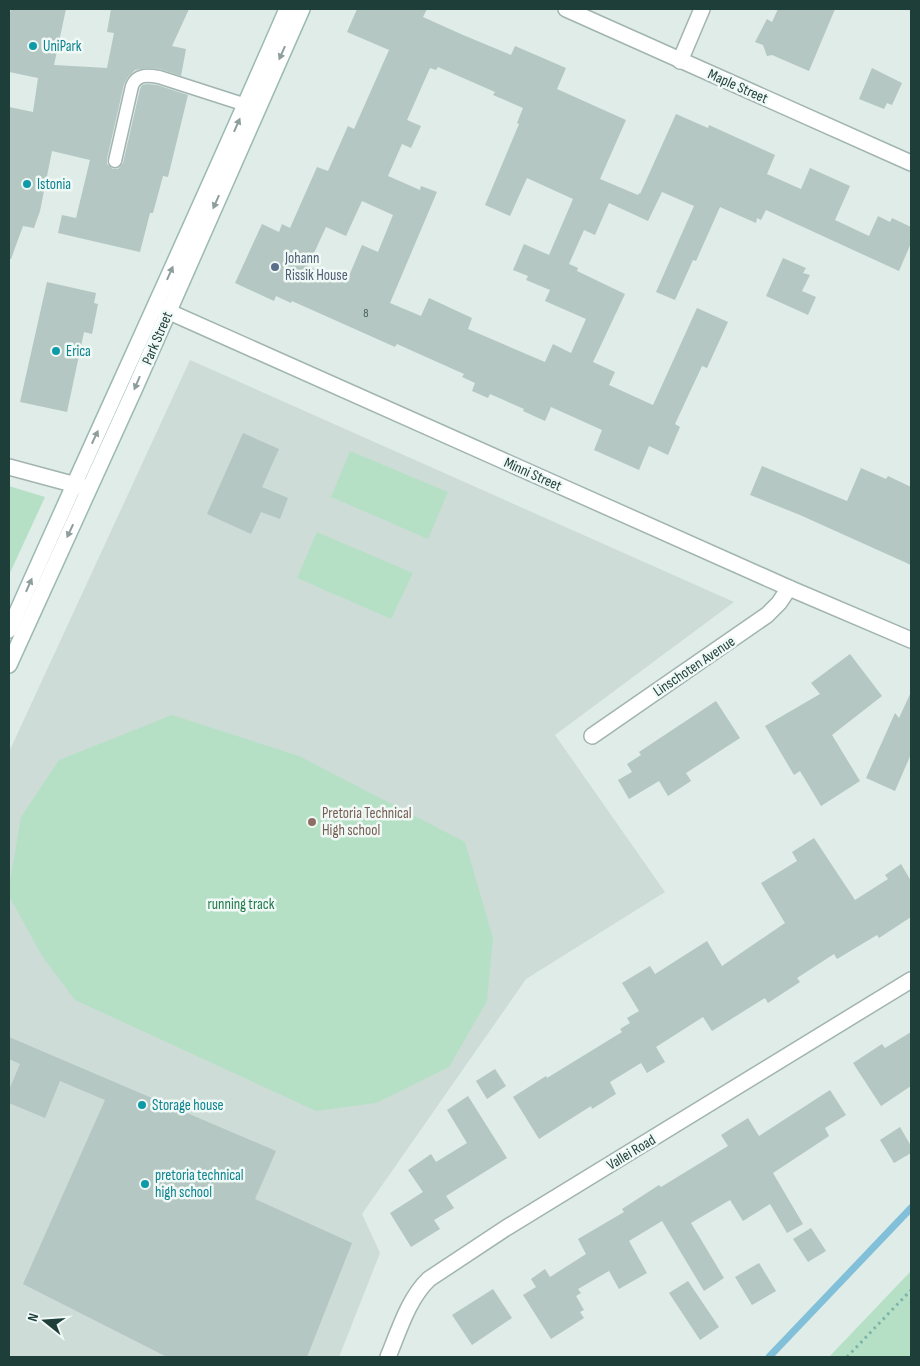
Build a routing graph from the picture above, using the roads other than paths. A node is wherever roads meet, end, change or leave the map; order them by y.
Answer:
1 (287, 9) edge
2 (302, 9) edge
3 (566, 9) edge
4 (702, 9) edge
5 (680, 61) junction
6 (246, 104) junction
7 (115, 161) dead end
8 (911, 163) edge
9 (161, 309) junction
10 (9, 467) edge
11 (73, 484) junction
12 (89, 489) junction
13 (789, 588) junction
14 (9, 630) edge
15 (911, 640) edge
16 (9, 665) edge
17 (592, 736) dead end
18 (911, 980) edge
19 (388, 1357) edge

1 - 6 street, Park Street
2 -> 9 street, Park Street
3 - 5 street, Maple Street
4 - 5 street
5 - 8 street, Maple Street
6 - 7 lane
9 -> 6 street, Park Street
11 -> 9 street, Park Street
9 -> 12 street, Park Street
9 - 13 street, Minni Street
10 - 11 street
11 - 12 street
14 -> 11 street, Park Street
12 -> 16 street, Park Street
13 - 15 street, Minni Street
13 - 17 street, Linschoten Avenue
18 - 19 street, Vallei Road

